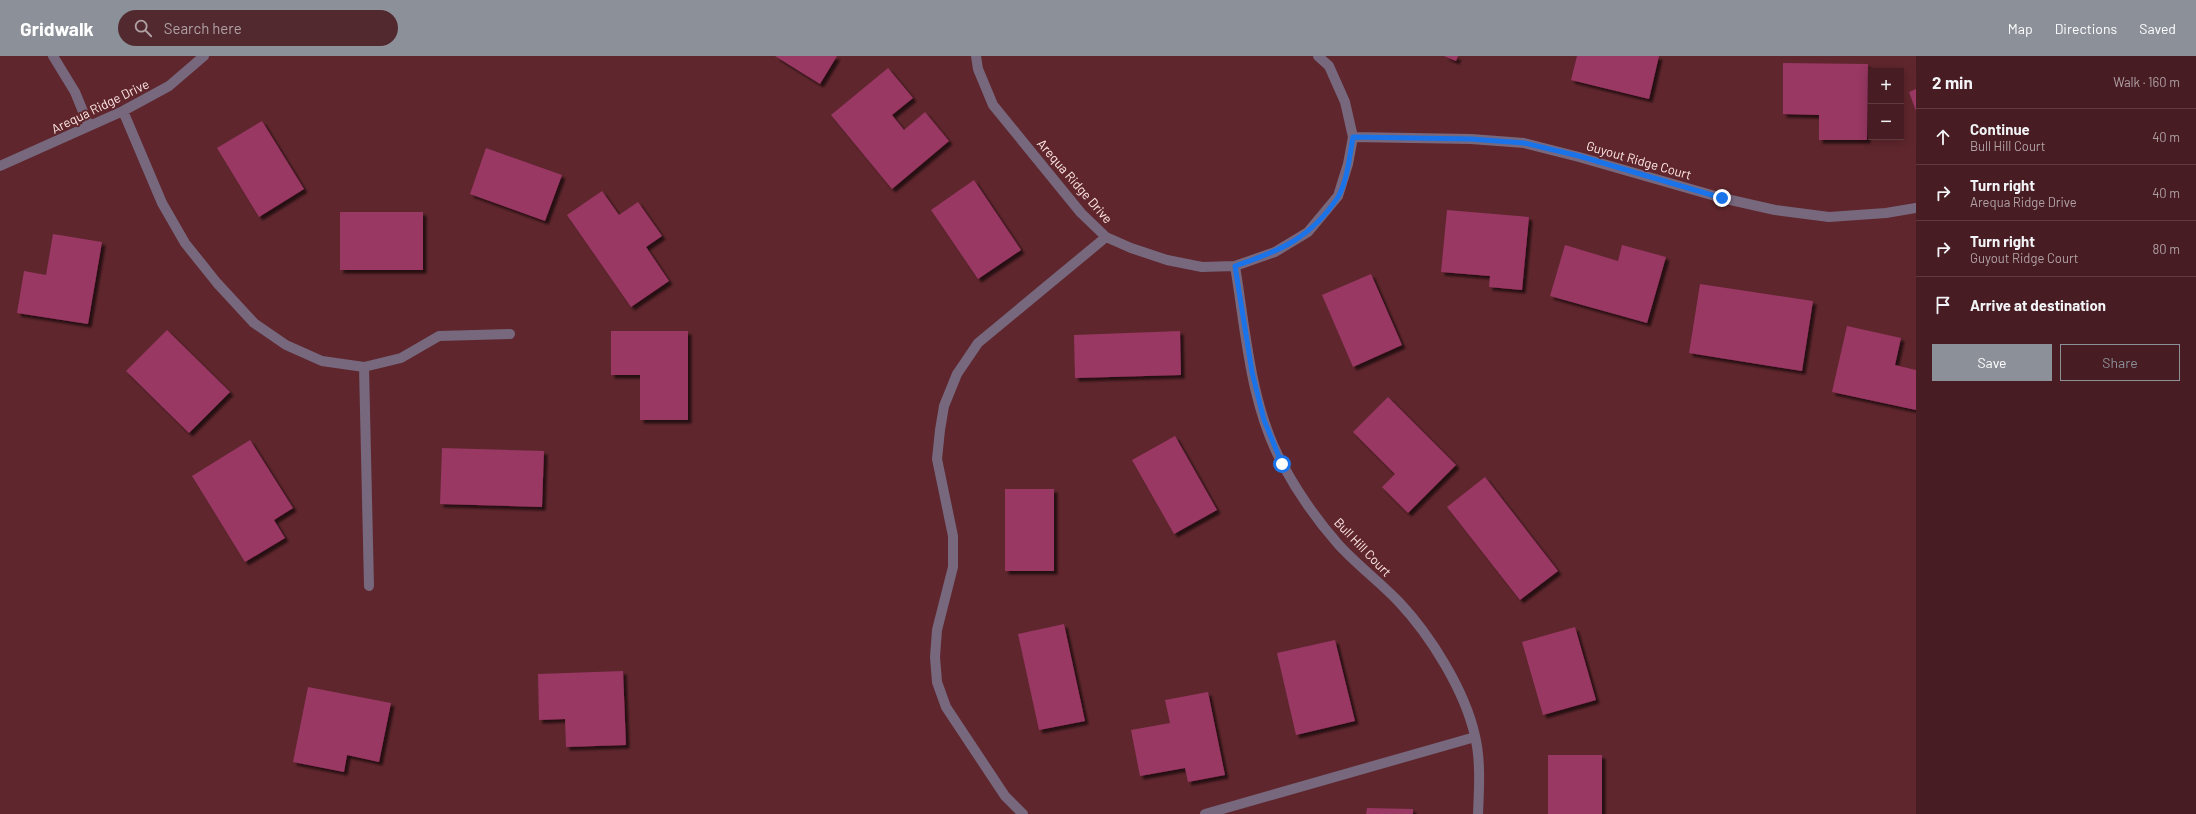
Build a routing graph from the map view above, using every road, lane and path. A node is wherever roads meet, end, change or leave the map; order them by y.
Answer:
1 (53, 56) edge
2 (204, 56) edge
3 (976, 56) edge
4 (1318, 56) edge
5 (123, 111) junction
6 (89, 126) junction
7 (1353, 137) junction
8 (0, 166) edge
9 (1916, 208) edge
10 (1106, 237) junction
11 (1235, 266) junction
12 (510, 334) dead end
13 (364, 367) junction
14 (369, 586) dead end
15 (1475, 736) junction
16 (1023, 814) edge
17 (1205, 814) edge
18 (1478, 814) edge

1 - 6 street
2 - 5 street, Arequa Ridge Drive
3 - 10 street, Arequa Ridge Drive
4 - 7 street, Arequa Ridge Drive
5 - 6 street, Arequa Ridge Drive
5 - 13 street
6 - 8 street, Arequa Ridge Drive
7 - 9 street, Guyout Ridge Court
7 - 11 street, Arequa Ridge Drive
10 - 11 street, Arequa Ridge Drive
10 - 16 street
11 - 15 street, Bull Hill Court
12 - 13 street
13 - 14 street
15 - 17 street
15 - 18 street, Bull Hill Court

